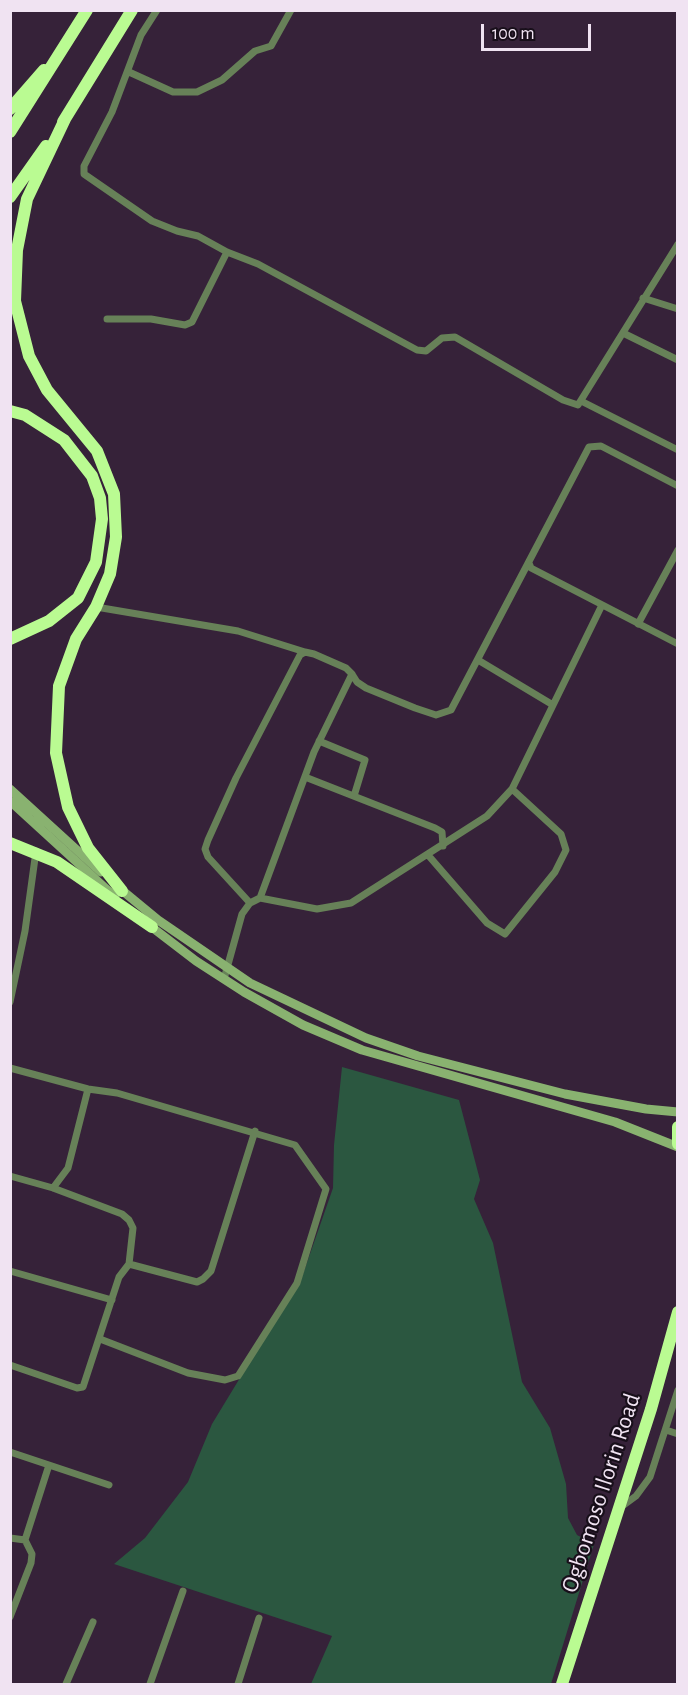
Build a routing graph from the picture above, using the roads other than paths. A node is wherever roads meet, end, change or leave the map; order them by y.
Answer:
1 (87, 10) edge
2 (132, 10) edge
3 (157, 10) edge
4 (291, 10) edge
5 (66, 44) junction
6 (129, 72) junction
7 (10, 109) edge
8 (66, 117) junction
9 (10, 132) edge
10 (10, 197) edge
11 (678, 244) edge
12 (227, 252) junction
13 (643, 297) junction
14 (678, 309) edge
15 (107, 319) dead end
16 (623, 333) junction
17 (678, 360) edge
18 (583, 402) junction
19 (10, 411) edge
20 (678, 450) edge
21 (678, 486) edge
22 (678, 550) edge
23 (529, 563) junction
24 (602, 605) junction
25 (96, 607) junction
26 (638, 624) junction
27 (10, 639) edge
28 (678, 644) edge
29 (305, 652) junction
30 (478, 660) junction
31 (352, 674) junction
32 (553, 705) junction
33 (319, 741) junction
34 (305, 777) junction
35 (10, 789) edge
36 (512, 789) junction
37 (354, 796) junction
38 (10, 801) edge
39 (10, 843) edge
40 (443, 846) junction
41 (36, 852) junction
42 (428, 855) junction
43 (122, 891) junction
44 (260, 898) junction
45 (250, 903) junction
46 (152, 927) junction
47 (226, 968) junction
48 (224, 979) junction
49 (10, 1002) edge
50 (366, 1038) junction
51 (362, 1050) junction
52 (449, 1063) junction
53 (10, 1068) edge
54 (444, 1075) junction
55 (88, 1089) junction
56 (678, 1112) edge
57 (678, 1127) edge
58 (255, 1131) junction
59 (678, 1146) edge
60 (10, 1176) edge
61 (53, 1188) junction
62 (129, 1264) junction
63 (10, 1270) edge
64 (112, 1300) junction
65 (678, 1312) edge
66 (100, 1339) junction
67 (10, 1365) edge
68 (678, 1390) edge
69 (666, 1430) junction
70 (678, 1434) edge
71 (10, 1452) edge
72 (49, 1465) junction
73 (109, 1485) dead end
74 (617, 1511) junction
75 (10, 1538) edge
76 (25, 1540) junction
77 (183, 1592) dead end
78 (10, 1617) edge
79 (259, 1618) dead end
80 (93, 1622) dead end
81 (66, 1684) edge
82 (150, 1684) edge
83 (238, 1684) edge
84 (562, 1684) edge

1 - 5 highway
2 - 8 highway
3 - 6 street
4 - 6 street
5 - 7 highway
5 - 9 highway
6 - 12 street
8 - 10 highway
8 - 25 highway
11 - 13 street
12 - 15 street
12 - 18 street
13 - 14 street
13 - 16 street
16 - 17 street
16 - 18 street
18 - 20 street
19 - 27 highway
21 - 23 street
22 - 26 street
23 - 24 street
23 - 30 street
24 - 26 street
24 - 32 street
25 - 29 street
25 - 43 highway
26 - 28 street
29 - 31 street
29 - 45 street
30 - 31 street
30 - 32 street
31 - 33 street
32 - 36 street
33 - 34 street
33 - 37 street
34 - 37 street
34 - 44 street
35 - 43 street
36 - 40 street
36 - 42 street
37 - 40 street
38 - 46 street
39 - 41 highway
40 - 42 street
41 - 46 highway
41 - 49 street
42 - 44 street
43 - 47 street
44 - 45 street
45 - 47 street
46 - 48 street
47 - 48 street
47 - 50 street
48 - 51 street
50 - 51 street
50 - 52 street
51 - 54 street
52 - 54 street
52 - 56 street
53 - 55 street
54 - 59 street
55 - 58 street
55 - 61 street
57 - 59 highway
58 - 62 street
58 - 66 street
60 - 61 street
61 - 62 street
62 - 64 street
63 - 64 street
64 - 66 street
65 - 74 highway, Ogbomoso Ilorin Road
66 - 67 street
68 - 69 street
69 - 70 street
69 - 74 street
71 - 72 street
72 - 73 street
72 - 76 street
74 - 84 highway, Ogbomoso Ilorin Road
75 - 76 street
76 - 78 street
77 - 82 street
79 - 83 street
80 - 81 street

